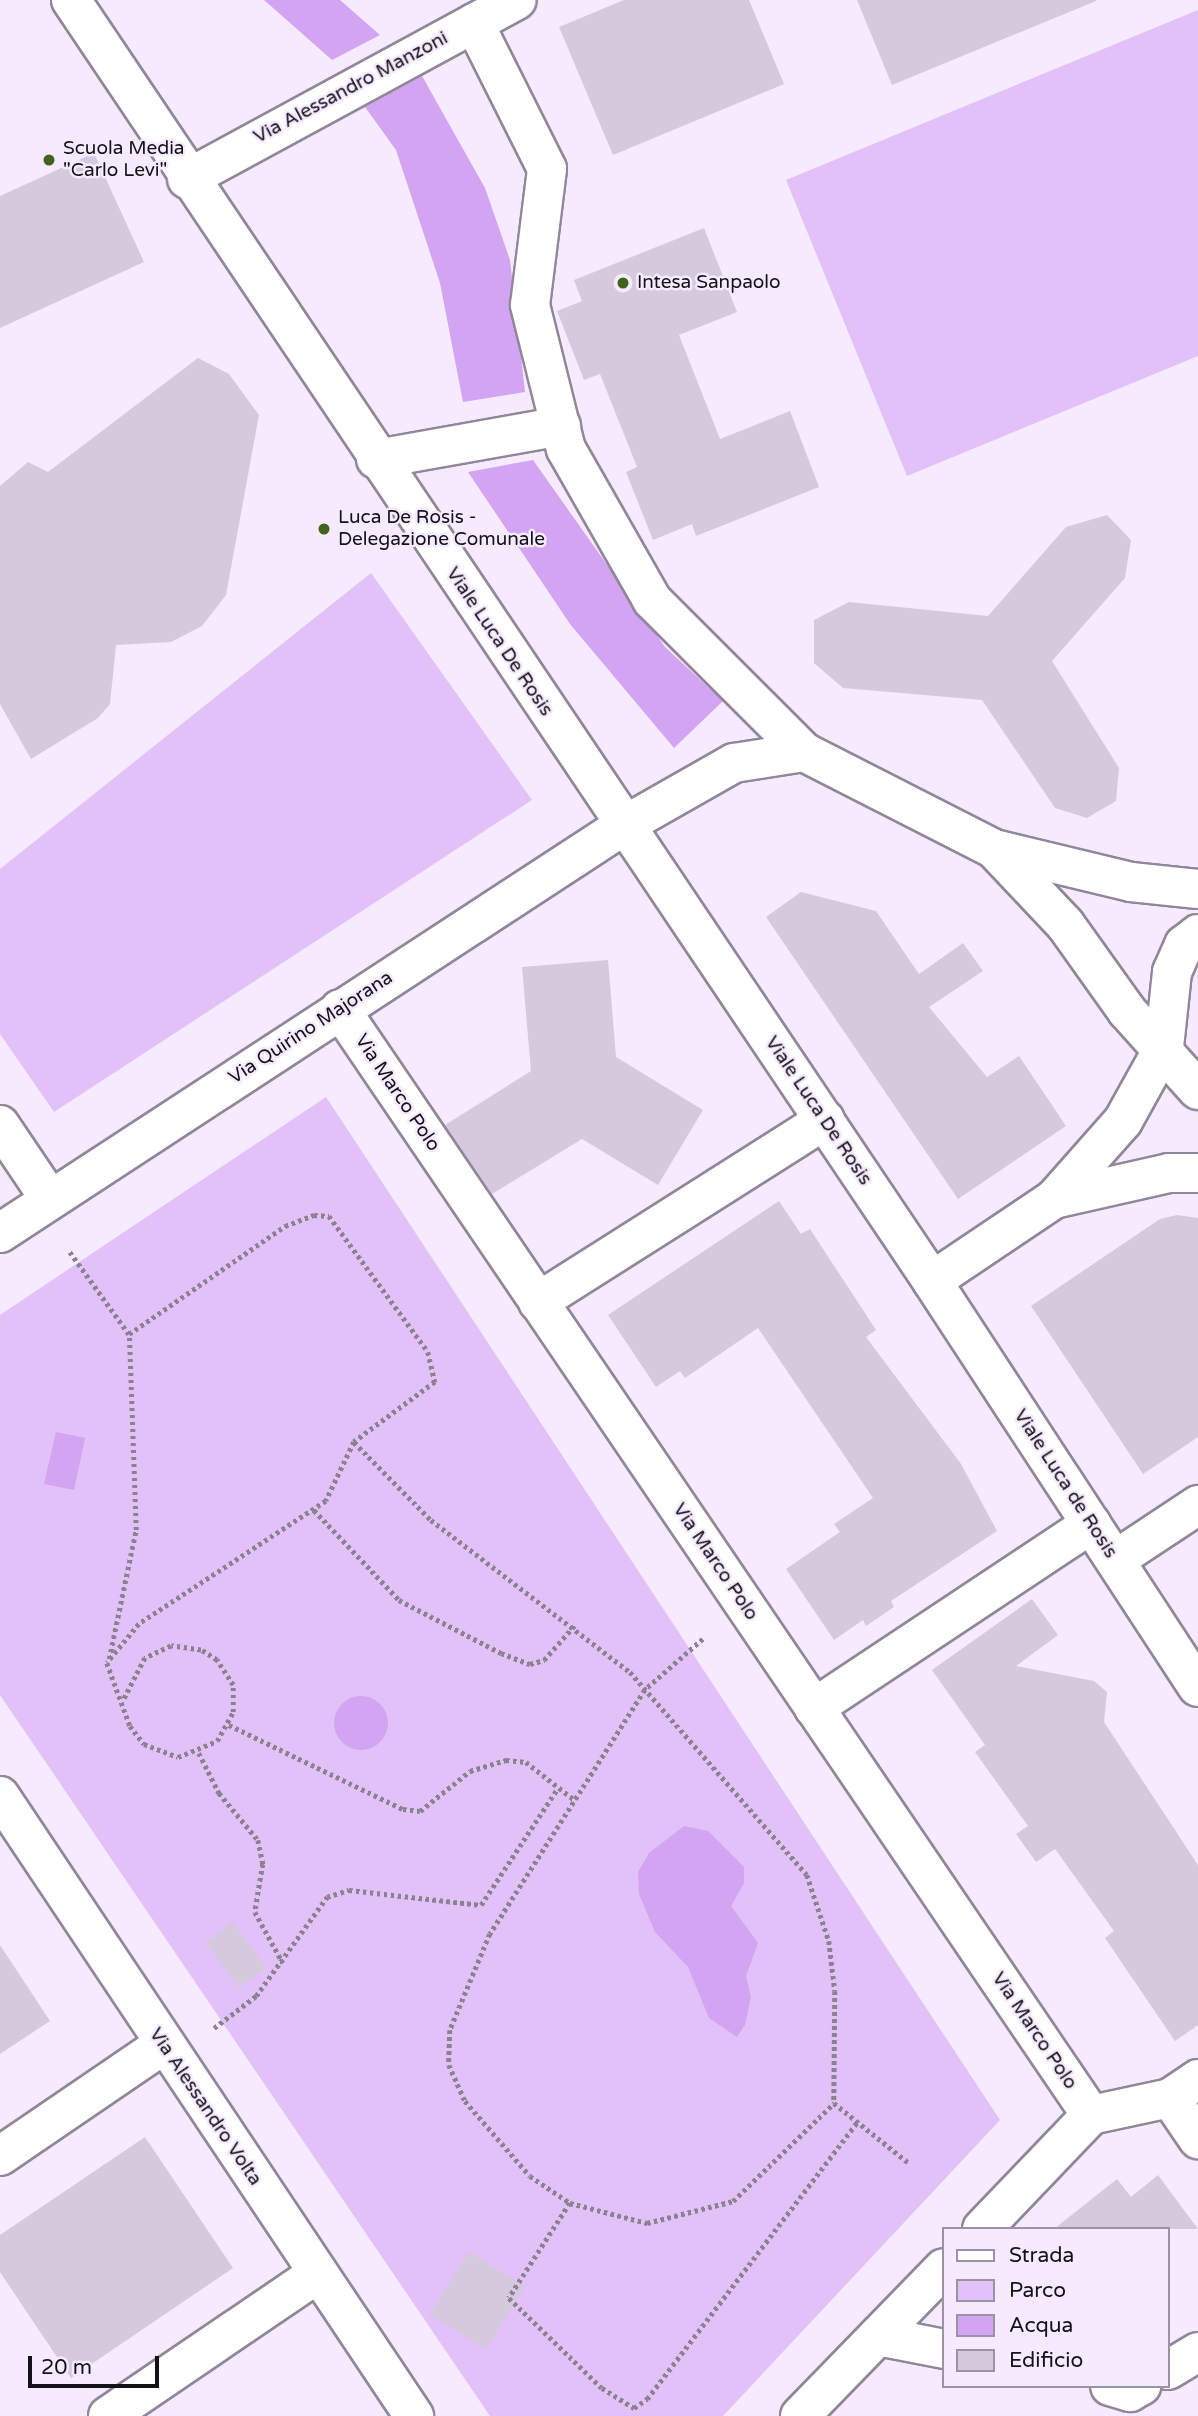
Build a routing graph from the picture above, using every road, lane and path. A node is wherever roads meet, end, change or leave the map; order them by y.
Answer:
1 (71, 0) edge
2 (516, 0) edge
3 (474, 23) junction
4 (187, 178) junction
5 (561, 426) junction
6 (376, 459) junction
7 (804, 752) junction
8 (623, 826) junction
9 (994, 849) junction
10 (1198, 889) edge
11 (1198, 934) edge
12 (340, 1009) junction
13 (1164, 1047) junction
14 (1198, 1090) edge
15 (825, 1120) junction
16 (0, 1125) edge
17 (1198, 1173) edge
18 (50, 1199) junction
19 (1054, 1199) junction
20 (0, 1233) edge
21 (70, 1252) dead end
22 (932, 1282) junction
23 (538, 1302) junction
24 (129, 1334) junction
25 (354, 1442) junction
26 (1198, 1505) edge
27 (313, 1510) junction
28 (1091, 1524) junction
29 (1115, 1560) junction
30 (575, 1625) junction
31 (703, 1639) dead end
32 (107, 1663) junction
33 (1198, 1687) edge
34 (645, 1690) junction
35 (124, 1699) junction
36 (814, 1708) junction
37 (229, 1725) junction
38 (199, 1753) junction
39 (558, 1788) junction
40 (0, 1796) edge
41 (576, 1801) junction
42 (284, 1964) junction
43 (214, 2028) dead end
44 (163, 2045) junction
45 (1184, 2089) edge
46 (834, 2103) junction
47 (1091, 2115) junction
48 (858, 2121) junction
49 (1198, 2139) edge
50 (0, 2155) edge
51 (909, 2163) dead end
52 (570, 2203) junction
53 (984, 2227) edge
54 (942, 2270) edge
55 (317, 2274) junction
56 (877, 2336) junction
57 (942, 2349) edge
58 (1198, 2352) edge
59 (1170, 2369) edge
60 (1117, 2388) edge
61 (1137, 2388) edge
62 (108, 2416) edge
63 (414, 2416) edge
64 (800, 2416) edge

1 - 4 street, Viale Luca De Rosis
2 - 3 street, Via Alessandro Manzoni
3 - 4 street, Via Alessandro Manzoni
3 - 5 street
4 - 6 street, Viale Luca De Rosis
5 - 6 street
5 - 7 street
6 - 8 street, Viale Luca De Rosis
7 - 8 street, Via Quirino Majorana
7 - 9 street
8 - 12 street, Via Quirino Majorana
8 - 15 street, Viale Luca De Rosis
9 - 10 street
9 - 13 street
11 - 13 street
12 - 18 street, Via Quirino Majorana
12 - 23 street, Via Marco Polo
13 - 14 street
13 - 19 street
15 - 22 street, Viale Luca De Rosis
15 - 23 street
16 - 18 street
17 - 19 street
18 - 20 street, Via Quirino Majorana
19 - 22 street
21 - 24 path
22 - 28 street, Viale Luca de Rosis
23 - 36 street, Via Marco Polo
24 - 25 path
24 - 32 path
25 - 27 path
25 - 30 path
26 - 29 street
27 - 30 path
27 - 32 path
28 - 29 street, Viale Luca de Rosis
28 - 36 street
29 - 33 street, Viale Luca de Rosis
30 - 34 path
31 - 34 path
32 - 35 path
34 - 41 path
34 - 46 path
35 - 37 path
35 - 38 path
36 - 47 street, Via Marco Polo
37 - 38 path
37 - 39 path
38 - 42 path
39 - 41 path
39 - 42 path
40 - 44 street, Via Alessandro Volta
41 - 52 path
42 - 43 path
44 - 50 street
44 - 55 street, Via Alessandro Volta
45 - 47 street
45 - 49 street
46 - 48 path
46 - 52 path
47 - 53 street
48 - 51 path
48 - 52 path
54 - 56 street
55 - 62 street
55 - 63 street, Via Alessandro Volta
56 - 57 street
56 - 64 street
58 - 59 street
60 - 61 street

